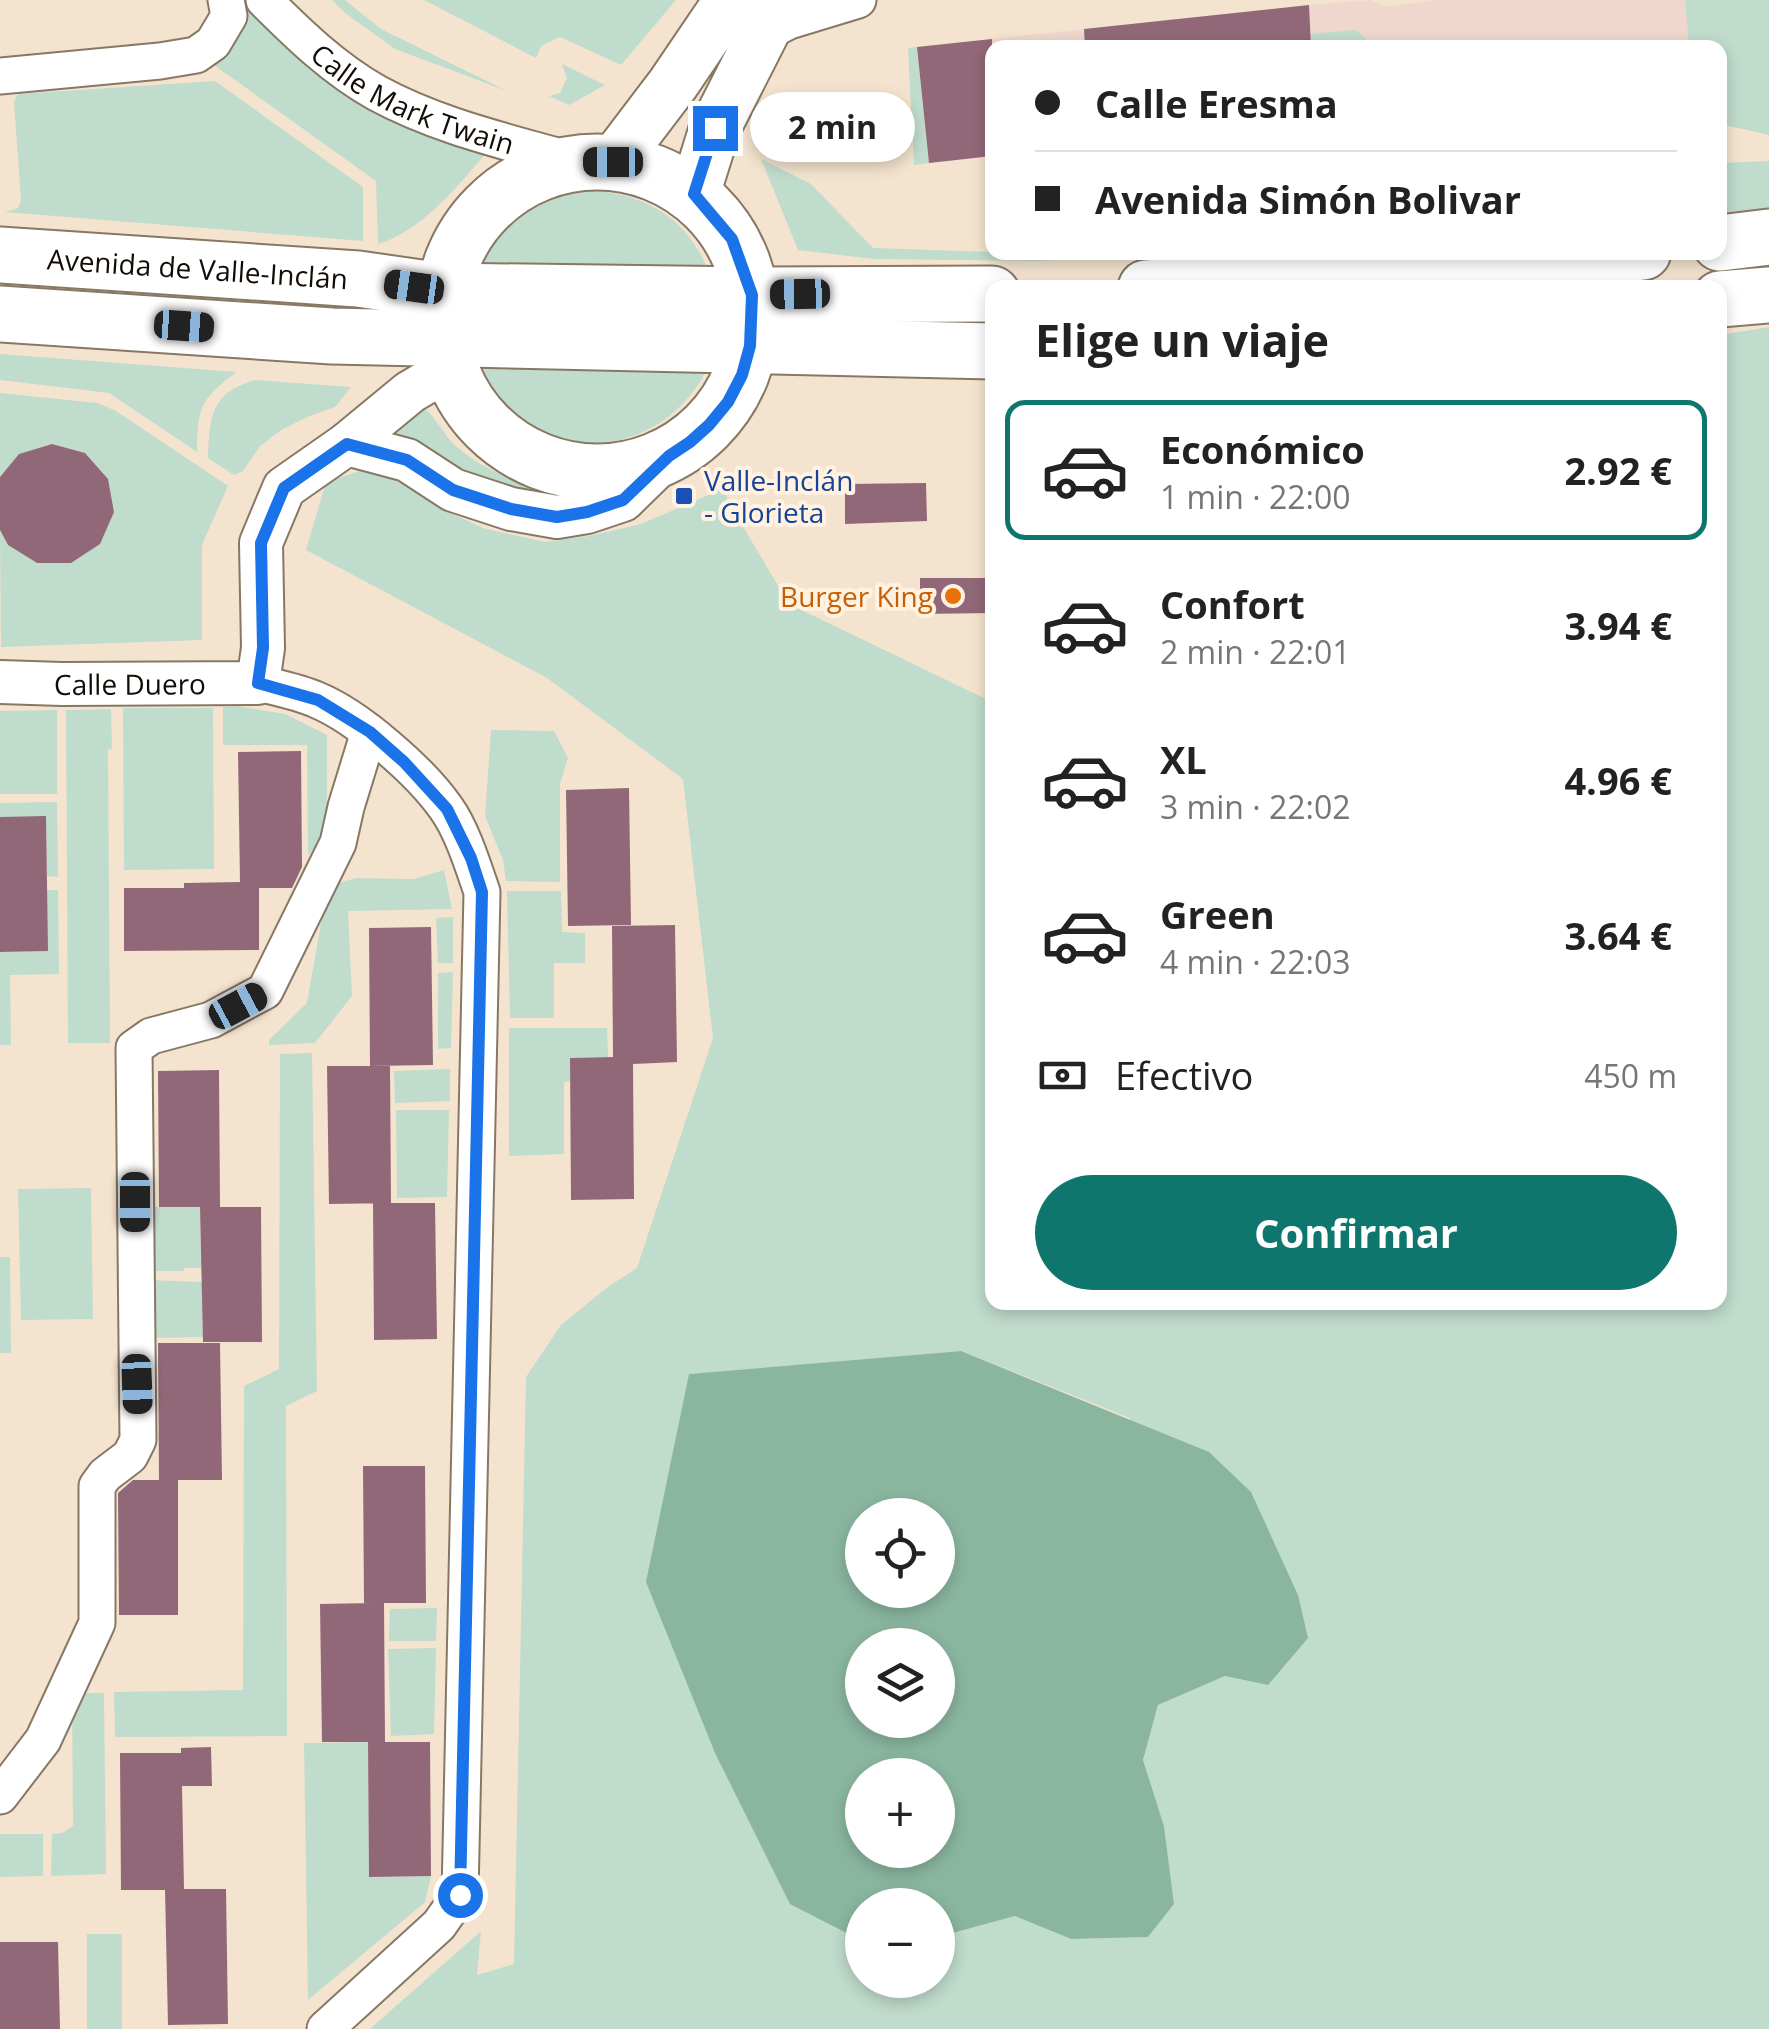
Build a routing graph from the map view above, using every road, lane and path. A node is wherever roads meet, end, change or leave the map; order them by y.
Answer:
1 (226, 0) edge
2 (264, 0) edge
3 (858, 0) edge
4 (758, 11) edge
5 (0, 76) edge
6 (597, 163) junction
7 (694, 194) junction
8 (1769, 238) edge
9 (1727, 242) edge
10 (0, 255) edge
11 (1585, 260) edge
12 (1271, 280) edge
13 (985, 295) edge
14 (1769, 295) edge
15 (1727, 298) edge
16 (0, 314) edge
17 (751, 320) junction
18 (444, 332) junction
19 (985, 349) edge
20 (347, 444) junction
21 (669, 456) junction
22 (0, 682) edge
23 (258, 683) junction
24 (370, 732) junction
25 (0, 1796) edge
26 (325, 2029) edge

1 - 5 street
2 - 6 street, Calle Mark Twain
3 - 4 street
4 - 6 main road
4 - 7 main road
6 - 7 main road
6 - 18 main road
7 - 17 main road
8 - 9 main road
10 - 18 main road, Avenida de Valle-Inclán
11 - 12 main road
13 - 17 main road, Avenida de Valle-Inclán
14 - 15 main road
16 - 18 main road, Avenida de Valle-Inclán
17 - 18 main road, Avenida de Valle-Inclán
17 - 19 main road, Avenida de Valle-Inclán
17 - 21 main road
18 - 20 street
18 - 21 main road
20 - 21 street
20 - 23 street
22 - 23 street, Calle Duero
23 - 24 street, Calle Duero
24 - 25 street
24 - 26 street, Calle Duero

